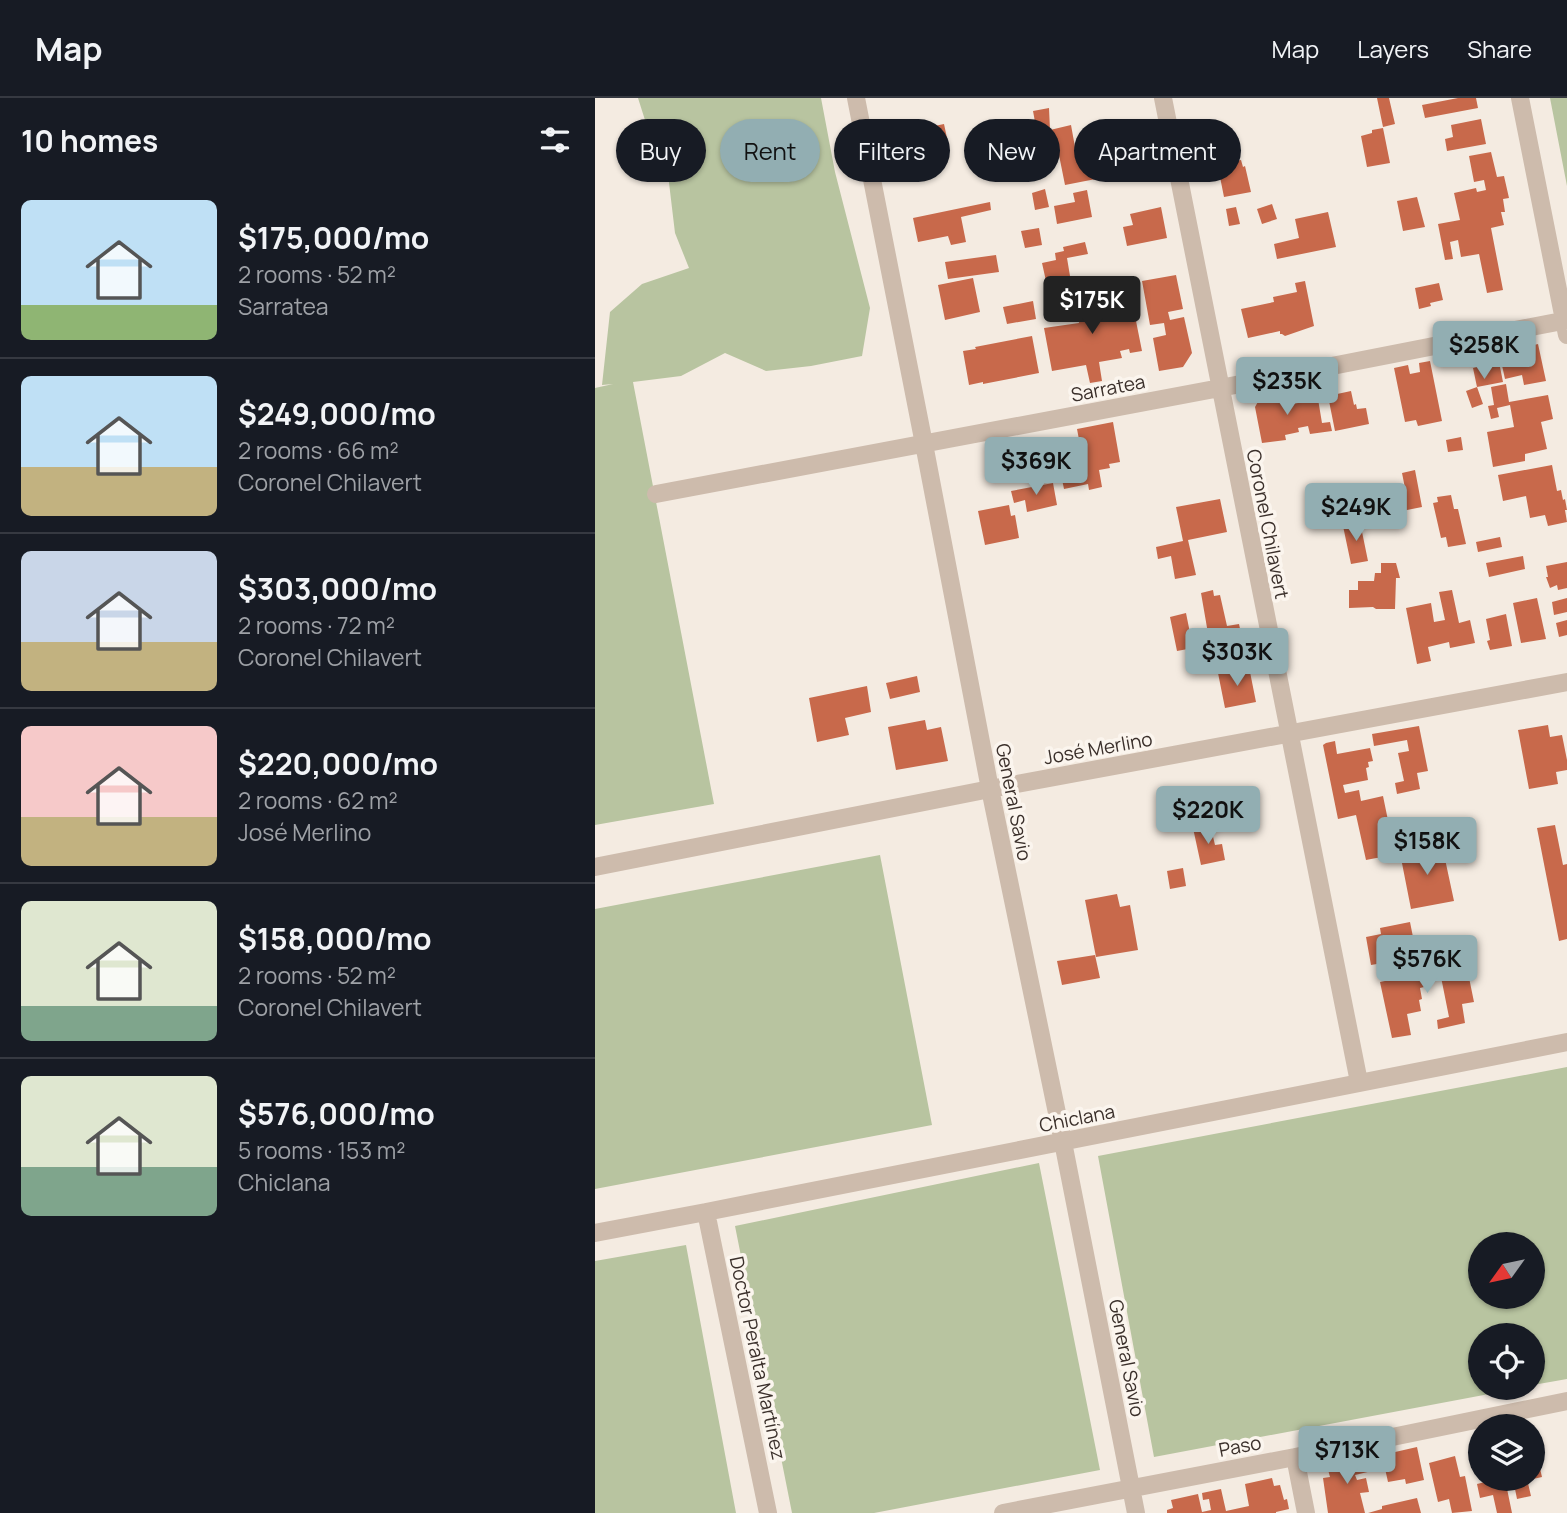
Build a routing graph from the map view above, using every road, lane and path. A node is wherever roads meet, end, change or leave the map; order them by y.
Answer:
1 (1163, 98) edge
2 (1520, 98) edge
3 (861, 99) edge
4 (1566, 325) edge
5 (1220, 388) junction
6 (924, 444) junction
7 (656, 494) dead end
8 (1567, 682) edge
9 (1289, 734) junction
10 (990, 789) junction
11 (595, 867) edge
12 (1567, 1042) edge
13 (1359, 1082) junction
14 (1063, 1142) junction
15 (706, 1212) junction
16 (595, 1233) edge
17 (1567, 1401) edge
18 (1295, 1457) junction
19 (1131, 1488) junction
20 (768, 1513) edge
21 (1003, 1513) edge
22 (1136, 1513) edge
23 (1306, 1513) edge

1 - 5 street, Coronel Chilavert
2 - 4 street
3 - 6 street, General Savio
4 - 5 street, Sarratea
5 - 6 street, Sarratea
5 - 9 street, Coronel Chilavert
6 - 7 street, Sarratea
6 - 10 street, General Savio
8 - 9 street, José Merlino
9 - 10 street, José Merlino
9 - 13 street, Coronel Chilavert
10 - 11 street, José Merlino
10 - 14 street, General Savio
12 - 13 street, Chiclana
13 - 14 street, Chiclana
14 - 15 street, Chiclana
14 - 19 street, General Savio
15 - 16 street, Chiclana
15 - 20 street, Doctor Peralta Martínez
17 - 18 street, Paso
18 - 19 street, Paso
18 - 23 street
19 - 21 street, Paso
19 - 22 street, General Savio

